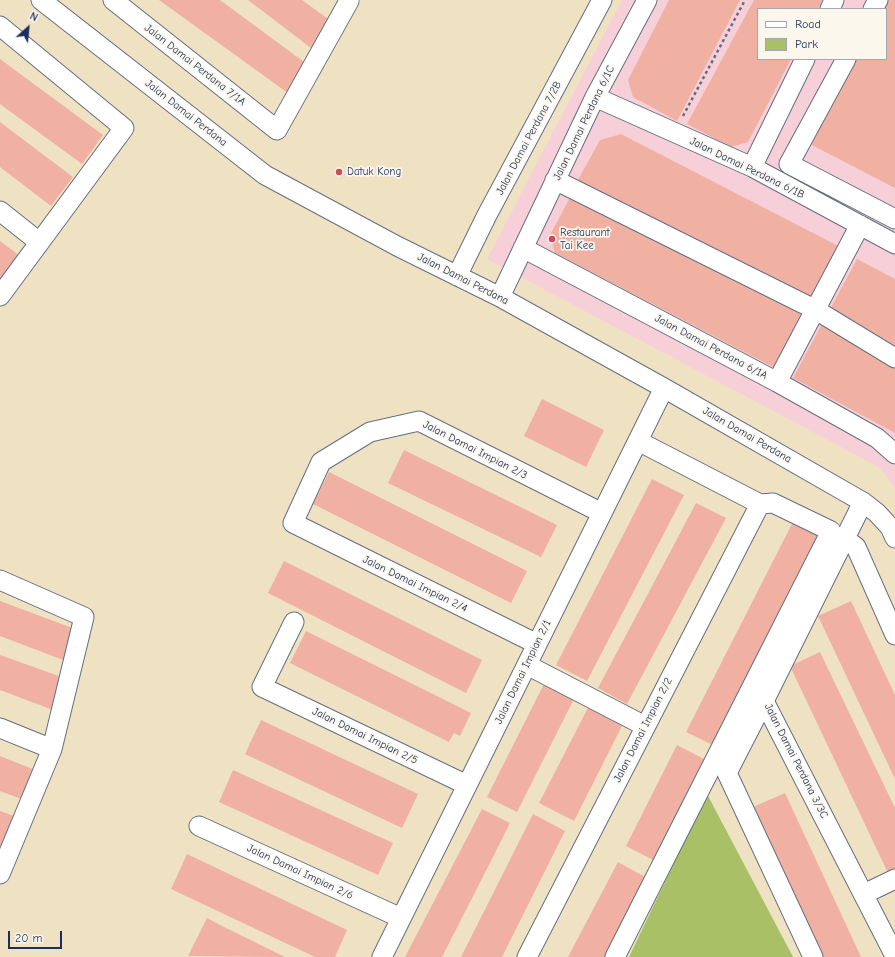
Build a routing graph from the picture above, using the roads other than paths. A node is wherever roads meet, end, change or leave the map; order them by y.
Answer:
1 (42, 0) edge
2 (602, 0) edge
3 (647, 0) edge
4 (116, 1) edge
5 (349, 1) edge
6 (0, 26) edge
7 (805, 60) edge
8 (845, 60) edge
9 (595, 97) junction
10 (752, 167) junction
11 (555, 180) junction
12 (0, 211) edge
13 (895, 219) edge
14 (860, 225) junction
15 (39, 242) junction
16 (895, 244) edge
17 (523, 248) junction
18 (457, 276) junction
19 (0, 296) edge
20 (500, 297) junction
21 (816, 310) junction
22 (895, 358) edge
23 (777, 382) junction
24 (664, 388) junction
25 (638, 441) junction
26 (895, 454) edge
27 (863, 502) junction
28 (760, 504) junction
29 (602, 513) junction
30 (293, 523) joint
31 (844, 538) junction
32 (895, 538) edge
33 (0, 580) edge
34 (294, 622) dead end
35 (895, 635) edge
36 (537, 644) junction
37 (526, 665) junction
38 (764, 700) junction
39 (645, 726) junction
40 (0, 728) edge
41 (52, 749) junction
42 (467, 785) junction
43 (199, 826) dead end
44 (0, 874) edge
45 (895, 880) edge
46 (864, 894) junction
47 (401, 918) junction
48 (895, 956) edge
49 (382, 957) edge
50 (528, 957) edge
51 (615, 957) edge
52 (813, 957) edge

1 - 18 street, Jalan Damai Perdana
2 - 18 street, Jalan Damai Perdana 7/2B
3 - 9 street, Jalan Damai Perdana 6/1C
4 - 5 street, Jalan Damai Perdana 7/1A
6 - 15 street
7 - 10 street
8 - 13 street
9 - 10 street, Jalan Damai Perdana 6/1B
9 - 11 street, Jalan Damai Perdana 6/1C
10 - 14 street, Jalan Damai Perdana 6/1B
11 - 17 street, Jalan Damai Perdana 6/1C
11 - 21 street
12 - 15 street
14 - 16 street, Jalan Damai Perdana 6/1B
14 - 21 street
15 - 19 street
17 - 20 street, Jalan Damai Perdana 6/1C
17 - 23 street, Jalan Damai Perdana 6/1A
18 - 20 street, Jalan Damai Perdana
20 - 24 street, Jalan Damai Perdana
21 - 22 street
21 - 23 street
23 - 26 street, Jalan Damai Perdana 6/1A
24 - 25 street, Jalan Damai Impian 2/1
24 - 27 street, Jalan Damai Perdana
25 - 28 street
25 - 29 street, Jalan Damai Impian 2/1
27 - 31 street, Jalan Damai Perdana 3/3C
27 - 32 street, Jalan Damai Perdana
28 - 39 street, Jalan Damai Impian 2/2
28 - 51 street
29 - 30 street, Jalan Damai Impian 2/3
29 - 36 street, Jalan Damai Impian 2/1
30 - 36 street, Jalan Damai Impian 2/4
31 - 35 street
31 - 38 street, Jalan Damai Perdana 3/3C
33 - 41 street
34 - 42 street, Jalan Damai Impian 2/5
36 - 37 street, Jalan Damai Impian 2/1
37 - 39 street
37 - 42 street, Jalan Damai Impian 2/1
38 - 46 street, Jalan Damai Perdana 3/3C
38 - 52 street
39 - 50 street, Jalan Damai Impian 2/2
40 - 41 street
41 - 44 street
42 - 47 street, Jalan Damai Impian 2/1
43 - 47 street, Jalan Damai Impian 2/6
45 - 46 street
46 - 48 street, Jalan Damai Perdana 3/3C
47 - 49 street, Jalan Damai Impian 2/1

